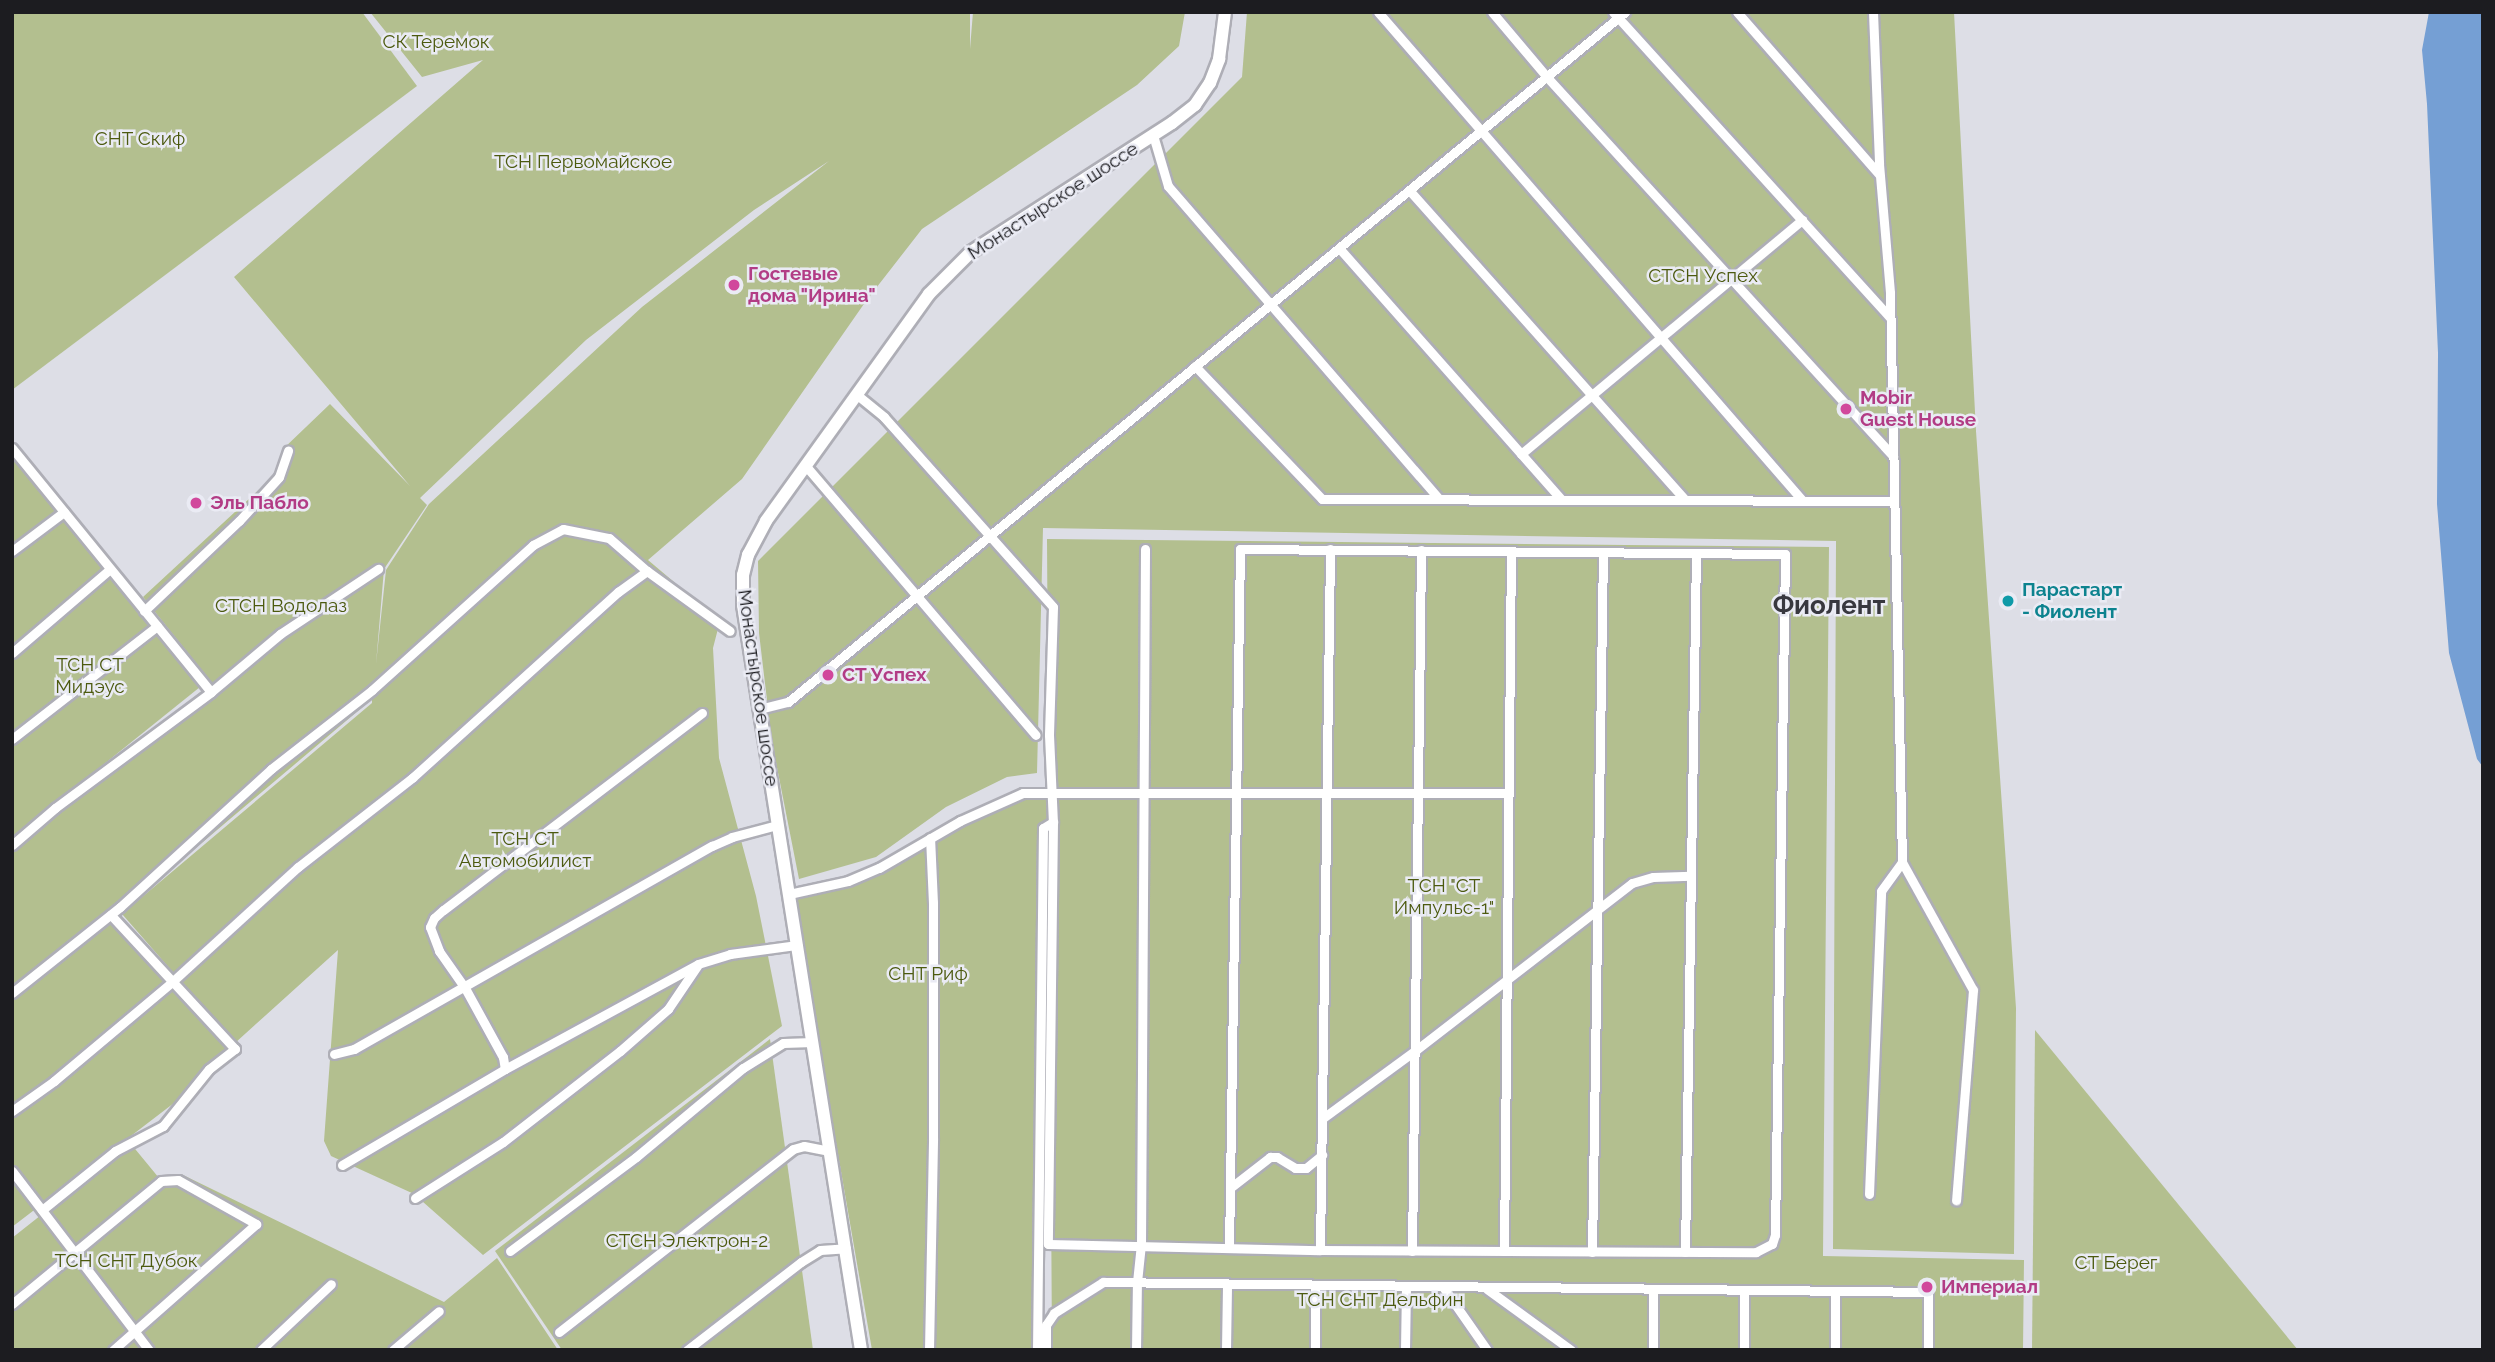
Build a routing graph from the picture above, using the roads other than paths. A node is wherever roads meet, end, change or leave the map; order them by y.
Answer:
1 (1225, 12) edge
2 (1378, 12) edge
3 (1492, 12) edge
4 (1737, 12) edge
5 (1873, 12) edge
6 (1619, 14) edge
7 (1546, 76) junction
8 (1480, 130) junction
9 (1153, 135) junction
10 (1880, 176) junction
11 (1409, 190) junction
12 (1802, 220) junction
13 (1339, 248) junction
14 (1733, 279) junction
15 (1269, 303) junction
16 (1890, 317) junction
17 (1661, 339) junction
18 (1195, 366) junction
19 (856, 394) junction
20 (1592, 396) junction
21 (12, 448) edge
22 (288, 451) dead end
23 (1521, 454) junction
24 (1893, 456) junction
25 (805, 465) junction
26 (1438, 498) junction
27 (1560, 498) junction
28 (1684, 499) junction
29 (1801, 500) junction
30 (1894, 501) junction
31 (65, 512) junction
32 (988, 535) junction
33 (1145, 549) dead end
34 (1330, 549) junction
35 (1421, 550) junction
36 (12, 551) edge
37 (1511, 551) junction
38 (1603, 552) junction
39 (1696, 553) junction
40 (110, 569) junction
41 (379, 569) dead end
42 (647, 571) junction
43 (917, 596) junction
44 (144, 611) junction
45 (157, 626) junction
46 (730, 631) dead end
47 (12, 653) edge
48 (211, 692) junction
49 (759, 709) junction
50 (702, 713) dead end
51 (1035, 735) dead end
52 (12, 739) edge
53 (1052, 791) junction
54 (1141, 793) junction
55 (1236, 793) junction
56 (1328, 793) junction
57 (1419, 793) junction
58 (1508, 793) junction
59 (1053, 822) junction
60 (777, 825) junction
61 (930, 838) junction
62 (12, 845) edge
63 (1902, 862) junction
64 (1691, 876) junction
65 (789, 894) junction
66 (1599, 908) junction
67 (111, 915) junction
68 (797, 945) junction
69 (698, 964) junction
70 (1506, 979) junction
71 (173, 981) junction
72 (464, 988) junction
73 (12, 993) edge
74 (813, 1042) junction
75 (1416, 1050) junction
76 (334, 1054) dead end
77 (505, 1069) junction
78 (12, 1111) edge
79 (1323, 1118) junction
80 (830, 1151) junction
81 (1322, 1155) junction
82 (342, 1165) dead end
83 (12, 1171) edge
84 (1230, 1188) junction
85 (1869, 1194) dead end
86 (415, 1198) dead end
87 (1956, 1200) dead end
88 (42, 1210) junction
89 (1141, 1246) junction
90 (846, 1248) junction
91 (1229, 1248) junction
92 (1321, 1250) junction
93 (72, 1251) junction
94 (510, 1251) dead end
95 (1412, 1251) junction
96 (1504, 1251) junction
97 (1592, 1252) junction
98 (1685, 1252) junction
99 (1137, 1282) junction
100 (331, 1283) dead end
101 (1227, 1284) junction
102 (1315, 1285) junction
103 (1406, 1286) junction
104 (1443, 1287) junction
105 (1486, 1287) junction
106 (1653, 1290) junction
107 (1744, 1291) junction
108 (1835, 1291) junction
109 (12, 1304) edge
110 (439, 1311) dead end
111 (135, 1332) junction
112 (559, 1332) dead end
113 (114, 1350) edge
114 (149, 1350) edge
115 (261, 1350) edge
116 (393, 1350) edge
117 (687, 1350) edge
118 (861, 1350) edge
119 (929, 1350) edge
120 (1037, 1350) edge
121 (1046, 1350) edge
122 (1136, 1350) edge
123 (1226, 1350) edge
124 (1315, 1350) edge
125 (1405, 1350) edge
126 (1487, 1350) edge
127 (1571, 1350) edge
128 (1653, 1350) edge
129 (1744, 1350) edge
130 (1835, 1350) edge
131 (1928, 1350) edge

1 - 9 main road, Монастырское шоссе
2 - 8 street
3 - 7 street
4 - 10 street
5 - 10 street
6 - 7 street
6 - 12 street
7 - 8 street
7 - 14 street
8 - 11 street
8 - 17 street
9 - 15 street
9 - 19 main road, Монастырское шоссе
10 - 16 street
11 - 13 street
11 - 20 street
12 - 14 street
12 - 16 street
13 - 15 street
13 - 23 street
14 - 17 street
14 - 24 street
15 - 18 street
15 - 26 street
16 - 24 street
17 - 20 street
17 - 29 street
18 - 26 street
18 - 32 street
19 - 25 main road, Монастырское шоссе
19 - 32 street
20 - 23 street
20 - 28 street
21 - 31 street
22 - 44 street
23 - 27 street
24 - 30 street
25 - 43 street
25 - 49 main road, Монастырское шоссе
26 - 27 street
27 - 28 street
28 - 29 street
29 - 30 street
30 - 63 street
31 - 36 street
31 - 40 street
32 - 43 street
32 - 53 street
33 - 54 street
34 - 35 street
34 - 55 street
34 - 56 street
35 - 37 street
35 - 57 street
37 - 38 street
37 - 58 street
38 - 39 street
38 - 66 street
39 - 64 street
39 - 98 street
40 - 44 street
40 - 47 street
41 - 48 street
42 - 46 street
42 - 67 street
42 - 71 street
43 - 49 street
43 - 51 street
44 - 45 street
45 - 48 street
45 - 52 street
48 - 62 street
49 - 60 main road, Монастырское шоссе
50 - 72 street
53 - 54 street
53 - 59 street
53 - 61 street
54 - 55 street
54 - 89 street
55 - 56 street
55 - 84 street
56 - 57 street
56 - 79 street
57 - 58 street
57 - 75 street
58 - 70 street
59 - 89 street
59 - 120 street
60 - 65 main road, Монастырское шоссе
60 - 72 street
61 - 65 street
61 - 119 street
63 - 85 street
63 - 87 street
64 - 66 street
64 - 98 street
65 - 68 main road, Монастырское шоссе
66 - 70 street
66 - 97 street
67 - 71 street
67 - 73 street
68 - 69 street
68 - 74 main road, Монастырское шоссе
69 - 77 street
69 - 86 street
70 - 75 street
70 - 96 street
71 - 78 street
71 - 88 street
72 - 76 street
72 - 77 street
74 - 80 main road, Монастырское шоссе
74 - 94 street
75 - 79 street
75 - 95 street
77 - 82 street
79 - 81 street
80 - 90 main road, Монастырское шоссе
80 - 112 street
81 - 84 street
81 - 92 street
83 - 88 street
84 - 91 street
88 - 93 street
89 - 91 street
89 - 99 street
90 - 117 street
90 - 118 main road, Монастырское шоссе
91 - 92 street
92 - 95 street
93 - 109 street
93 - 111 street
93 - 111 street
95 - 96 street
96 - 97 street
97 - 98 street
99 - 101 street
99 - 121 street
99 - 122 street
100 - 115 street
101 - 102 street
101 - 123 street
102 - 103 street
102 - 124 street
103 - 104 street
103 - 125 street
104 - 105 street
104 - 126 street
105 - 106 street
105 - 127 street
106 - 107 street
106 - 128 street
107 - 108 street
107 - 129 street
108 - 130 street
108 - 131 street
110 - 116 street
111 - 113 street
111 - 114 street

